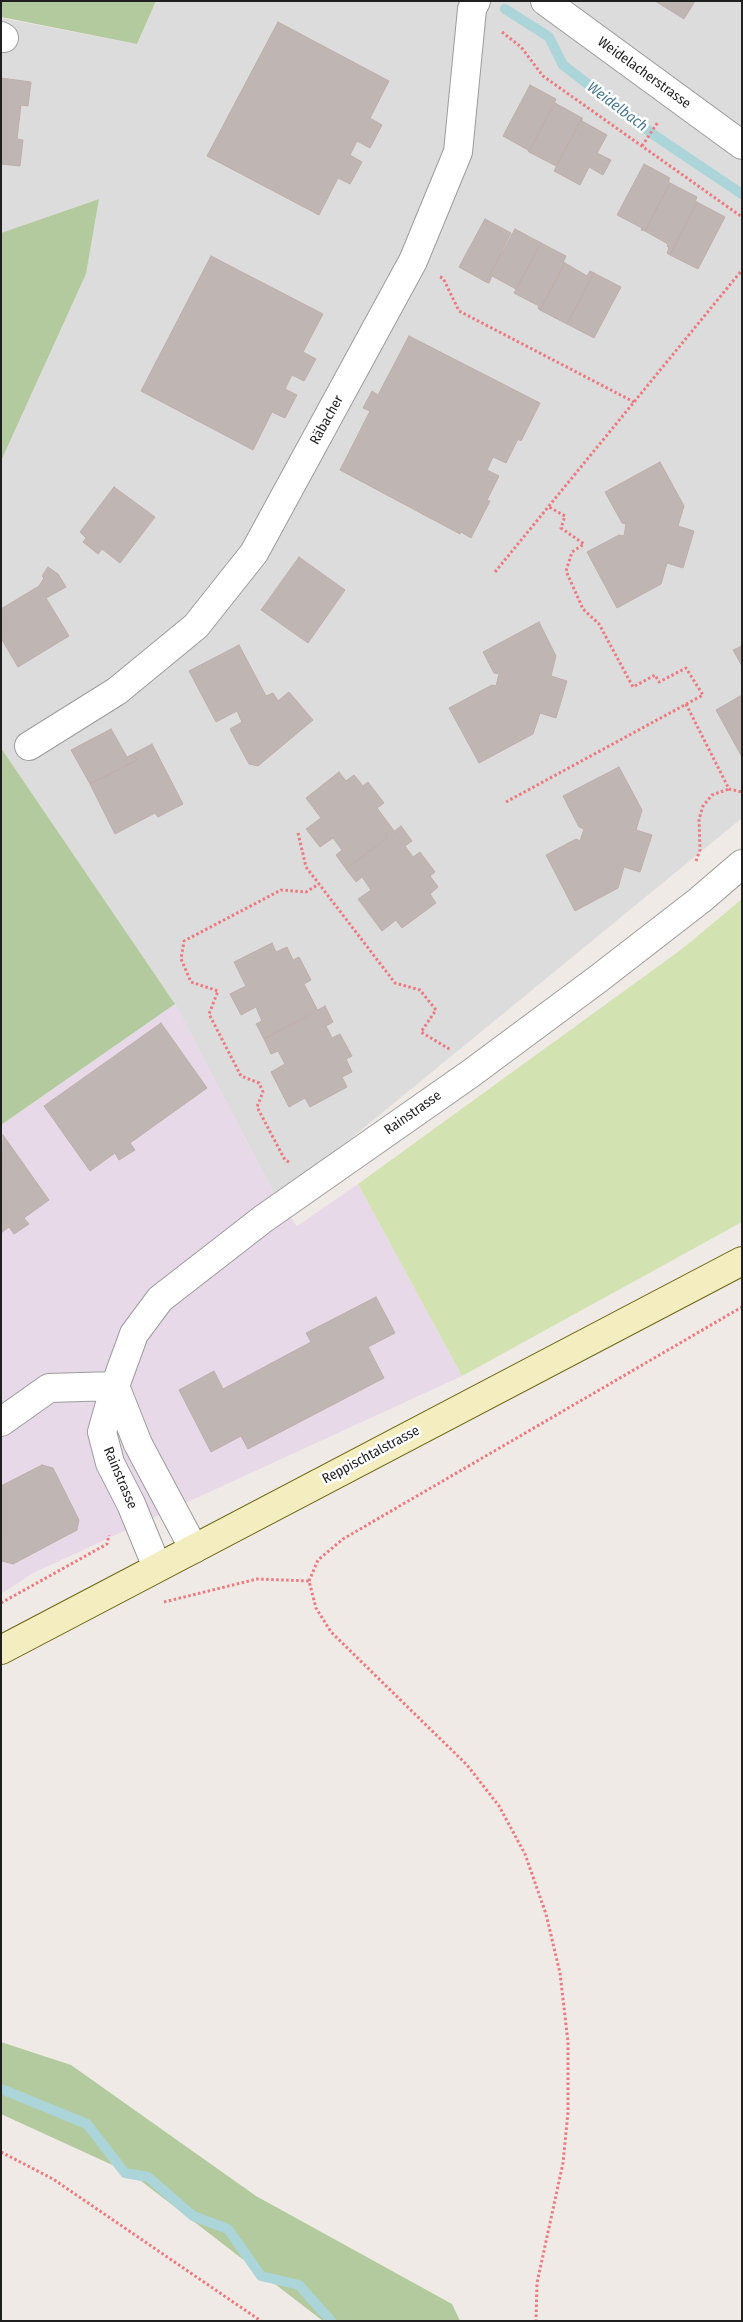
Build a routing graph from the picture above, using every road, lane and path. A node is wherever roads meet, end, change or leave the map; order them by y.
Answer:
1 (545, 1) edge
2 (474, 5) edge
3 (658, 122) dead end
4 (742, 145) edge
5 (642, 146) junction
6 (742, 217) edge
7 (413, 261) junction
8 (742, 270) edge
9 (634, 402) junction
10 (549, 507) junction
11 (495, 572) dead end
12 (686, 704) junction
13 (29, 746) dead end
14 (729, 789) junction
15 (742, 792) edge
16 (506, 802) dead end
17 (298, 834) dead end
18 (694, 864) dead end
19 (742, 864) edge
20 (319, 884) junction
21 (421, 1032) dead end
22 (297, 1166) dead end
23 (742, 1261) edge
24 (742, 1307) edge
25 (115, 1386) junction
26 (1, 1422) edge
27 (111, 1528) dead end
28 (194, 1549) junction
29 (157, 1567) junction
30 (309, 1581) junction
31 (1, 1603) edge
32 (158, 1604) dead end
33 (1, 1650) edge
34 (1, 2152) edge
35 (261, 2321) edge
36 (536, 2321) edge

1 - 4 street, Weidelacherstrasse
2 - 5 path
2 - 7 street, Räbacher
3 - 5 path
5 - 6 path
7 - 9 path
7 - 13 street, Räbacher
8 - 9 path
9 - 10 path
10 - 11 path
10 - 12 path
12 - 14 path
12 - 16 path
14 - 15 path
14 - 18 path
17 - 20 path
19 - 25 street, Rainstrasse
20 - 21 path
20 - 22 path
23 - 28 main road, Reppischtalstrasse
24 - 30 path
25 - 26 street
25 - 28 street
25 - 29 street, Rainstrasse
27 - 31 path
28 - 29 main road, Reppischtalstrasse
29 - 33 main road, Reppischtalstrasse
30 - 32 path
30 - 36 path
34 - 35 path

